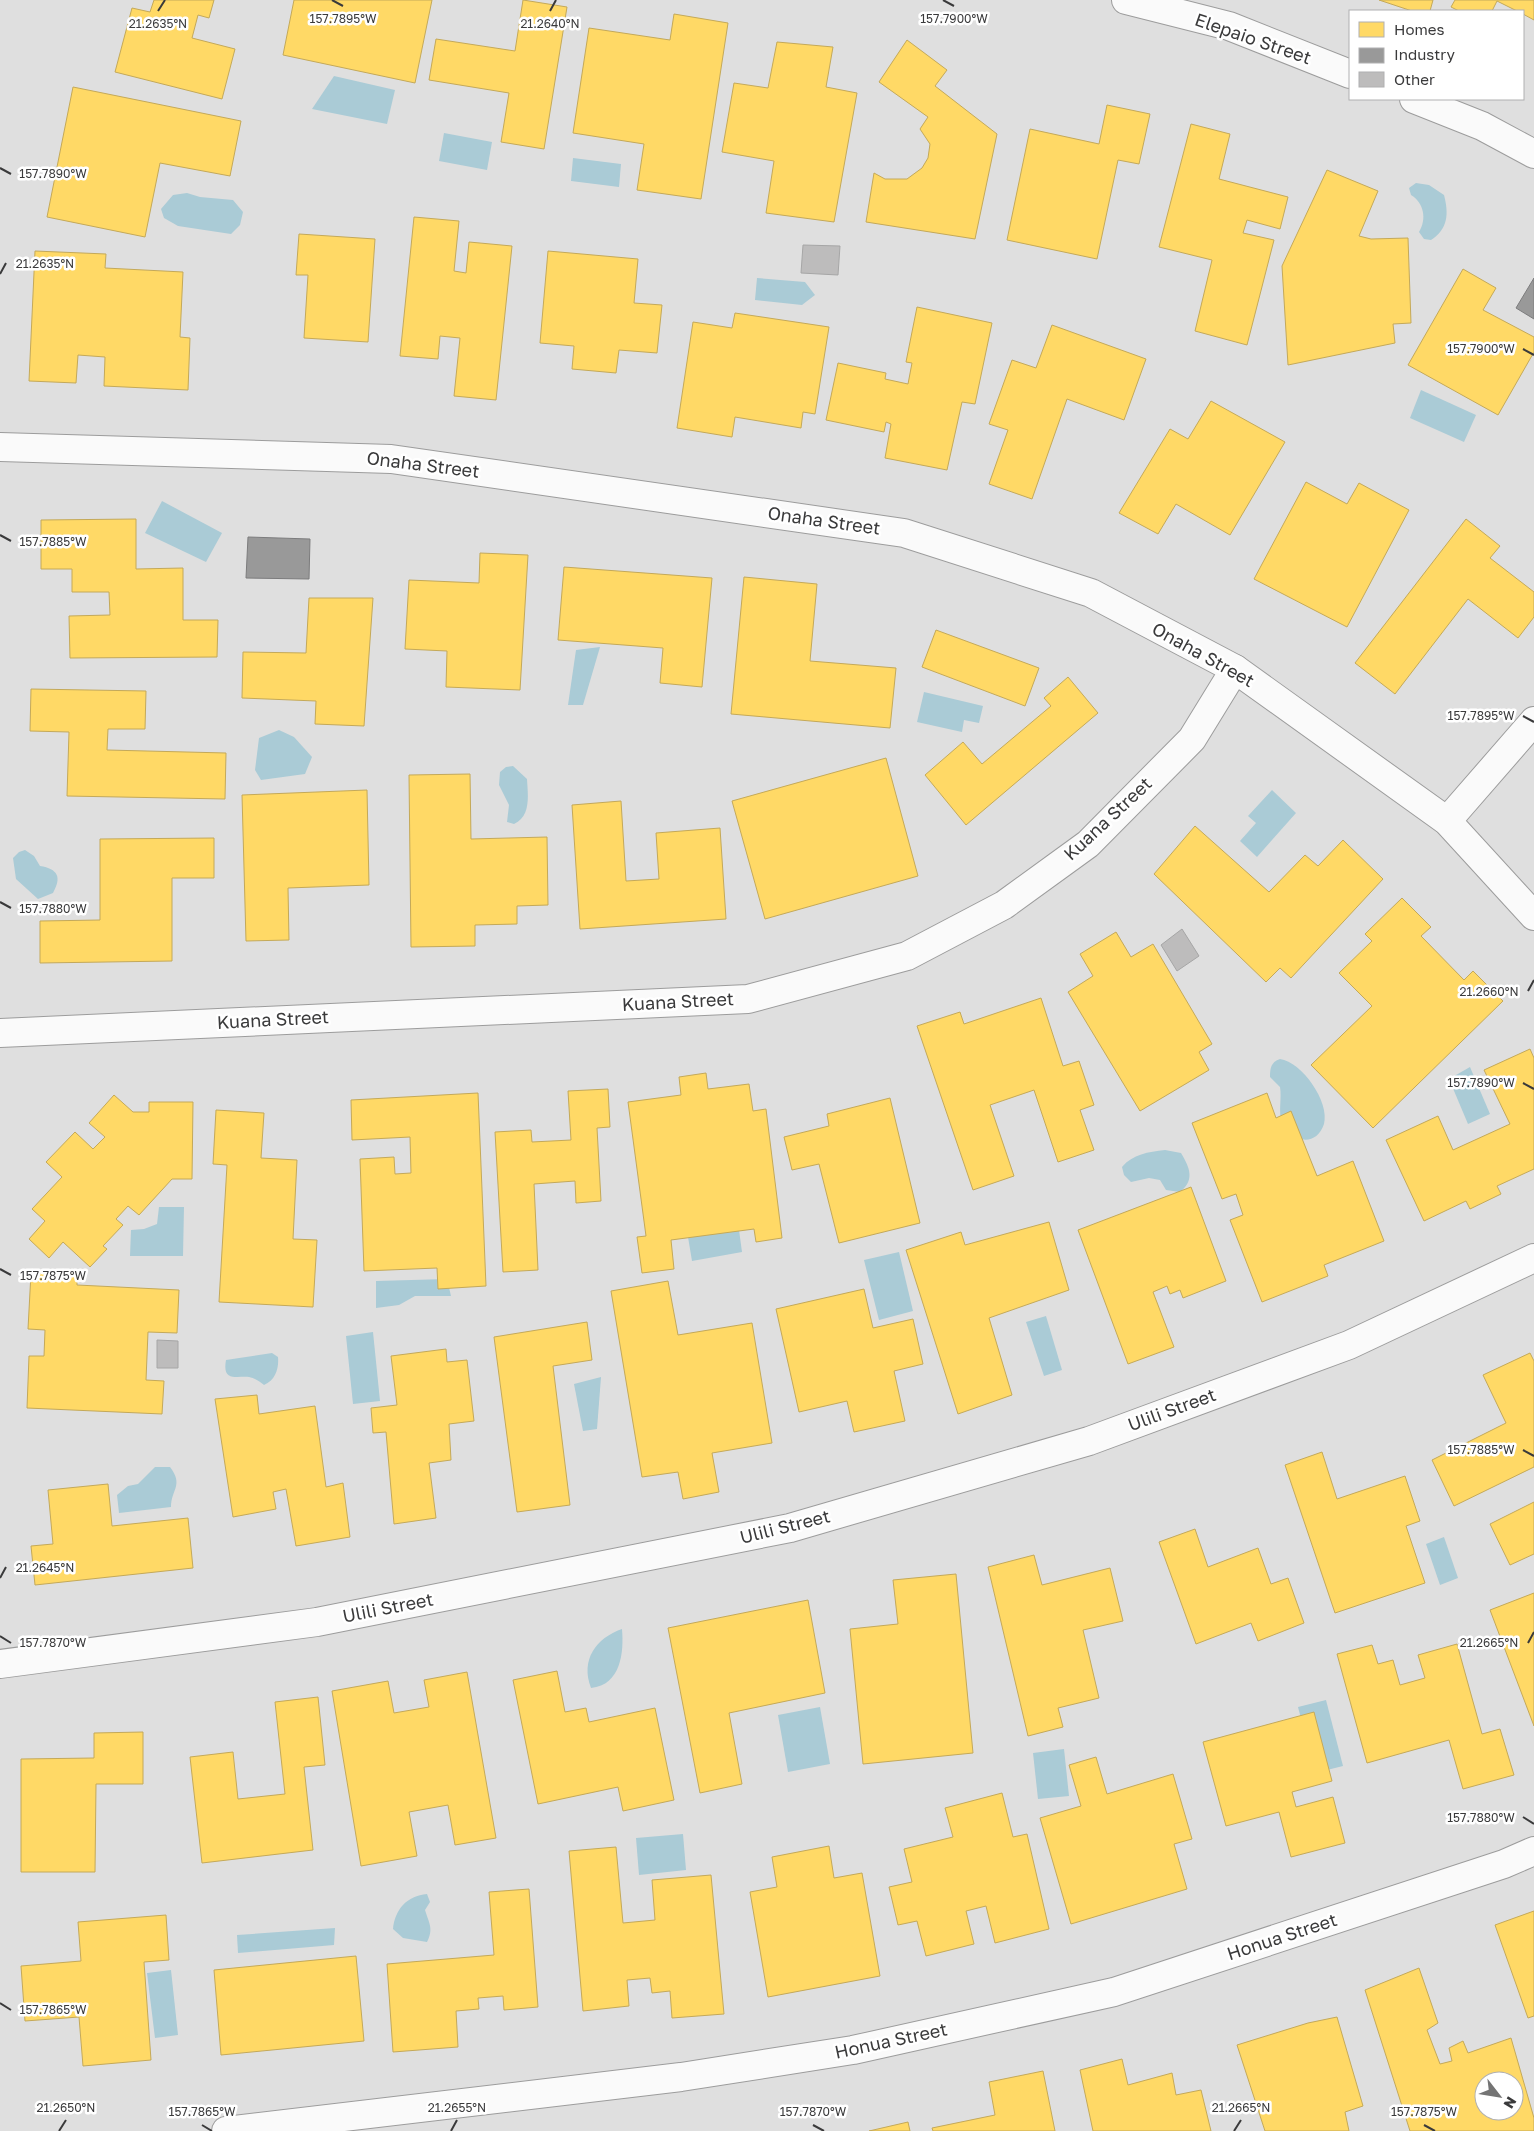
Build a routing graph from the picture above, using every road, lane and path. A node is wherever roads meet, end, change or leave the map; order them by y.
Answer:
1 (1126, 0) edge
2 (1349, 74) edge
3 (1417, 100) edge
4 (1534, 154) edge
5 (0, 446) edge
6 (1235, 669) junction
7 (1534, 721) edge
8 (1448, 821) junction
9 (1534, 916) edge
10 (0, 1033) edge
11 (1534, 1258) edge
12 (0, 1664) edge
13 (1534, 1851) edge
14 (226, 2131) edge

1 - 2 street, Elepaio Street
3 - 4 street
5 - 6 street, Onaha Street
6 - 8 street, Onaha Street
6 - 10 street, Kuana Street
7 - 8 street
8 - 9 street, Onaha Street
11 - 12 street, Ulili Street
13 - 14 street, Honua Street

